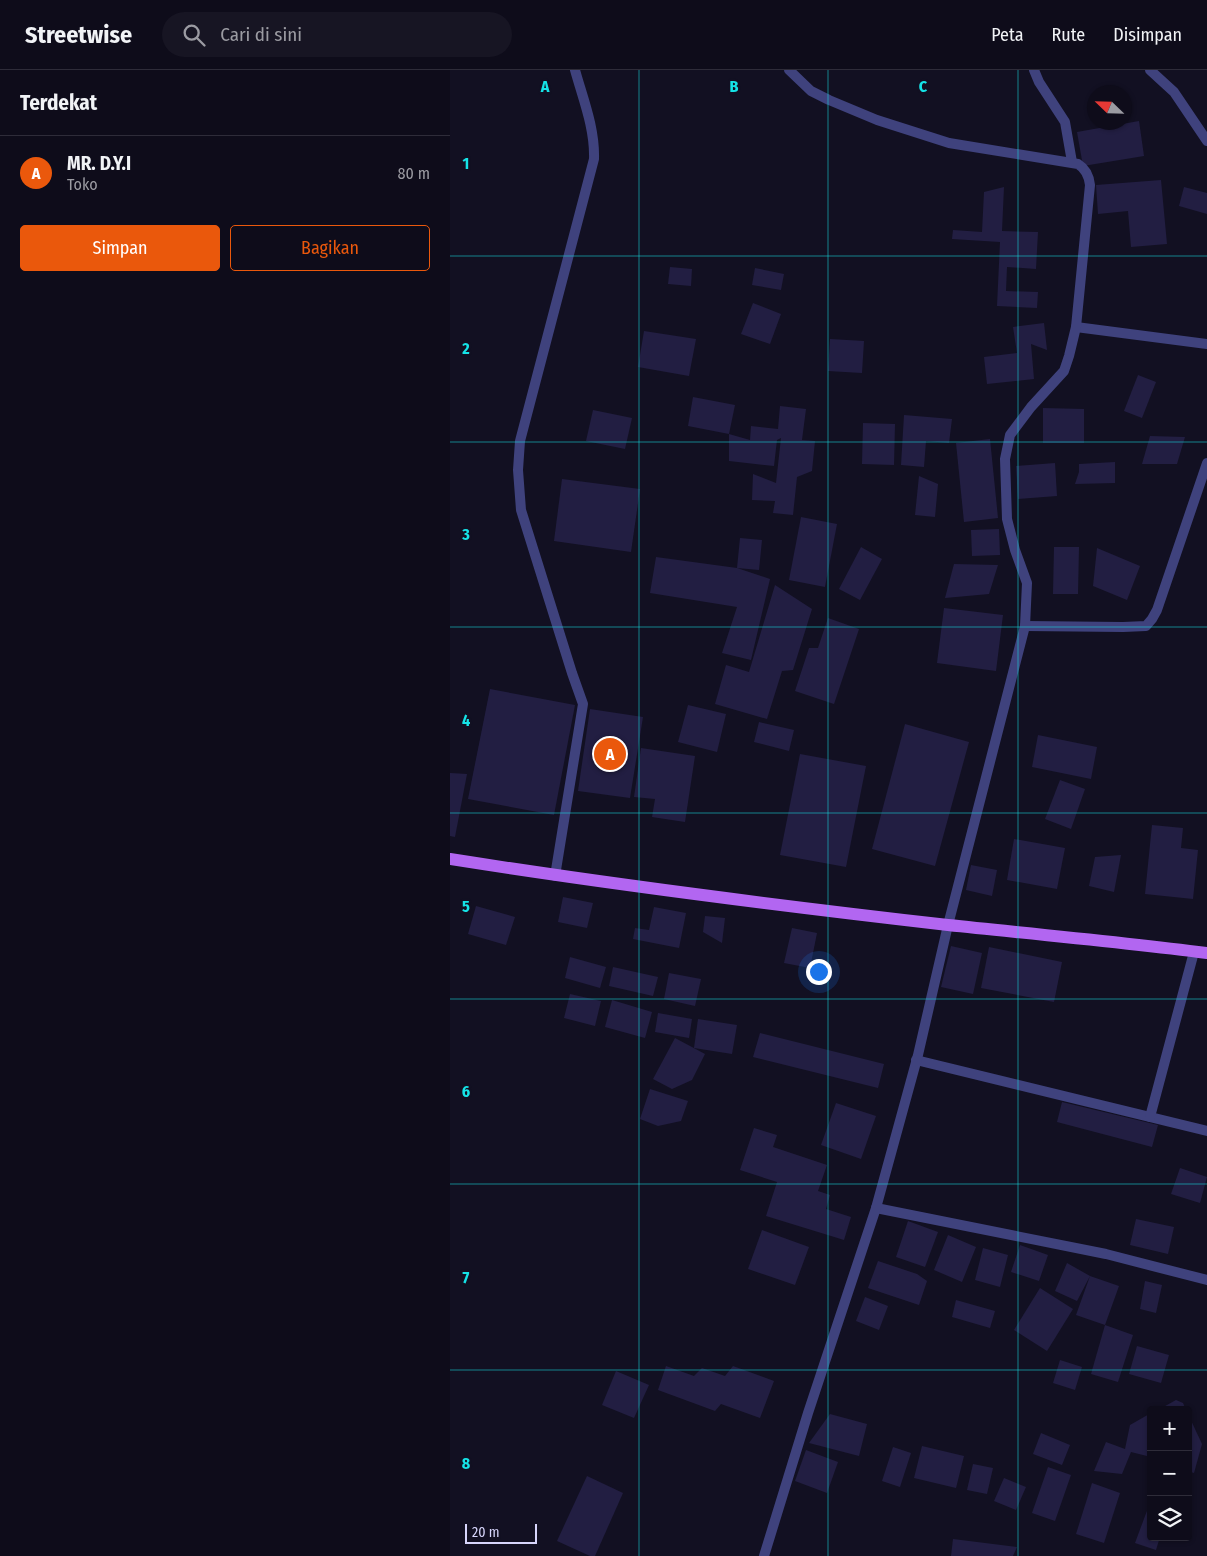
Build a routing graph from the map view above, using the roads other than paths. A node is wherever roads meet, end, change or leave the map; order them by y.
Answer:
1 (576, 70) edge
2 (789, 70) edge
3 (1034, 70) edge
4 (1150, 70) edge
5 (1207, 141) edge
6 (1072, 162) junction
7 (1076, 327) junction
8 (1207, 344) edge
9 (1207, 463) edge
10 (1025, 626) junction
11 (450, 859) edge
12 (555, 876) junction
13 (948, 925) junction
14 (1201, 952) edge
15 (916, 1060) junction
16 (1150, 1117) junction
17 (1207, 1132) edge
18 (876, 1208) junction
19 (1207, 1280) edge
20 (764, 1556) edge

1 - 12 street
2 - 6 street
3 - 6 street
4 - 5 street
6 - 7 street
7 - 8 street
7 - 10 street
9 - 10 street
10 - 13 street
11 - 12 main road
12 - 13 main road
13 - 14 main road
13 - 15 street
14 - 16 street
15 - 16 street
15 - 18 street
16 - 17 street
18 - 19 street
18 - 20 street

